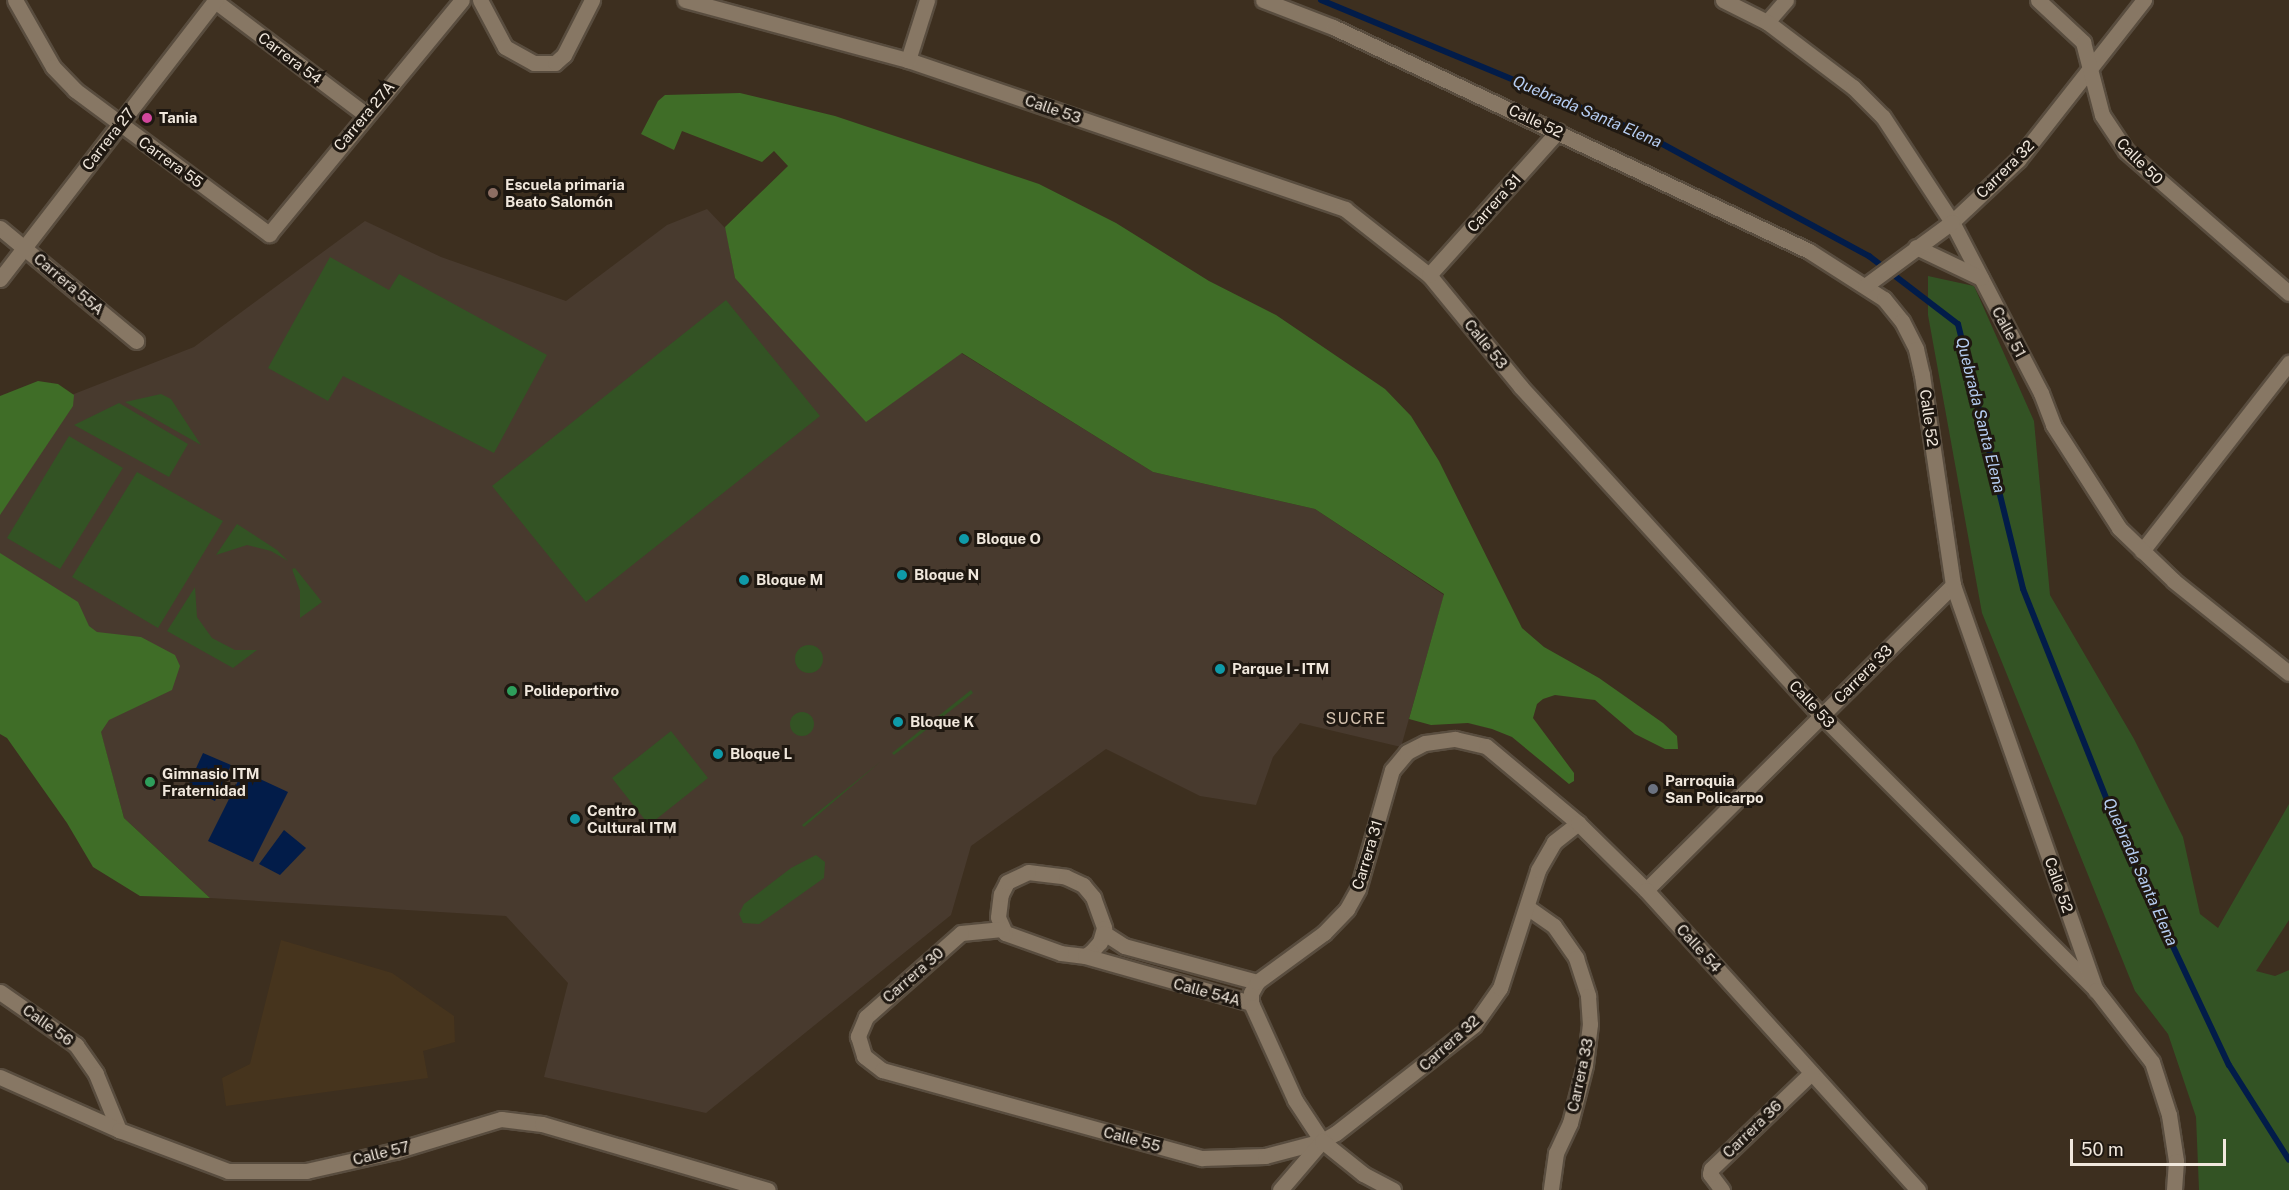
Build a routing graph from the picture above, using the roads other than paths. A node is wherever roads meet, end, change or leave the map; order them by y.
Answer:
1 (15, 0) edge
2 (462, 0) edge
3 (480, 0) edge
4 (592, 0) edge
5 (685, 0) edge
6 (927, 0) edge
7 (1263, 0) edge
8 (1723, 0) edge
9 (1786, 0) edge
10 (2038, 0) edge
11 (2144, 0) edge
12 (215, 1) edge
13 (1767, 22) junction
14 (908, 60) junction
15 (2089, 71) junction
16 (365, 114) junction
17 (119, 124) junction
18 (1558, 131) junction
19 (1952, 222) junction
20 (0, 228) edge
21 (269, 234) joint
22 (25, 246) junction
23 (1914, 248) junction
24 (1429, 275) junction
25 (1981, 278) junction
26 (0, 279) edge
27 (1865, 285) junction
28 (2289, 293) edge
29 (136, 341) dead end
30 (2289, 363) edge
31 (2142, 551) junction
32 (1953, 585) junction
33 (2289, 673) edge
34 (1821, 715) junction
35 (1455, 739) joint
36 (1578, 824) junction
37 (1646, 890) junction
38 (1527, 907) junction
39 (1002, 929) junction
40 (1104, 933) junction
41 (1084, 956) junction
42 (1257, 982) junction
43 (2096, 990) junction
44 (0, 992) edge
45 (1251, 1004) junction
46 (864, 1056) joint
47 (1811, 1073) junction
48 (0, 1077) edge
49 (120, 1130) junction
50 (1322, 1141) junction
51 (768, 1190) edge
52 (1280, 1190) edge
53 (1393, 1190) edge
54 (1551, 1190) edge
55 (1722, 1190) edge
56 (1918, 1190) edge
57 (2174, 1190) edge

1 - 17 street, Carrera 55
2 - 16 street, Carrera 27A
3 - 4 street
5 - 14 street, Calle 53
6 - 14 street
7 - 18 street, Calle 52
8 - 13 street, Calle 51
9 - 13 street
10 - 15 street, Calle 50
11 - 15 street, Carrera 32
12 - 16 street, Carrera 54
12 - 17 street, Carrera 27
13 - 19 street, Calle 51
14 - 24 street, Calle 53
15 - 19 street, Carrera 32
15 - 28 street, Calle 50
16 - 21 street, Carrera 27A
17 - 21 street, Carrera 55
17 - 22 street, Carrera 27
18 - 24 street, Carrera 31
18 - 27 street, Calle 52
19 - 23 street, Carrera 32
19 - 25 street, Calle 51
20 - 22 street, Carrera 55A
22 - 26 street, Carrera 27
22 - 29 street, Carrera 55A
23 - 25 street
23 - 27 street, Carrera 32
24 - 34 street, Calle 53
25 - 31 street, Calle 51
27 - 32 street, Calle 52
30 - 31 street
31 - 33 street, Calle 51
32 - 34 street, Carrera 33
32 - 43 street, Calle 52
34 - 37 street, Carrera 33
34 - 43 street, Calle 53
35 - 36 street, Calle 54
35 - 42 street, Carrera 31
36 - 37 street, Calle 54
36 - 38 street, Carrera 32
37 - 47 street, Calle 54
38 - 50 street, Carrera 32
38 - 54 street, Carrera 33
39 - 40 street
39 - 41 street
39 - 46 street, Carrera 30
40 - 41 street
40 - 42 street, Calle 54A
41 - 45 street, Calle 54A
42 - 45 street
43 - 57 street, Calle 52
44 - 49 street, Calle 56
45 - 50 street, Calle 54A
46 - 50 street, Calle 55
47 - 55 street, Carrera 36
47 - 56 street, Calle 54
48 - 49 street, Calle 57
49 - 51 street, Calle 57
50 - 52 street, Carrera 32
50 - 53 street

